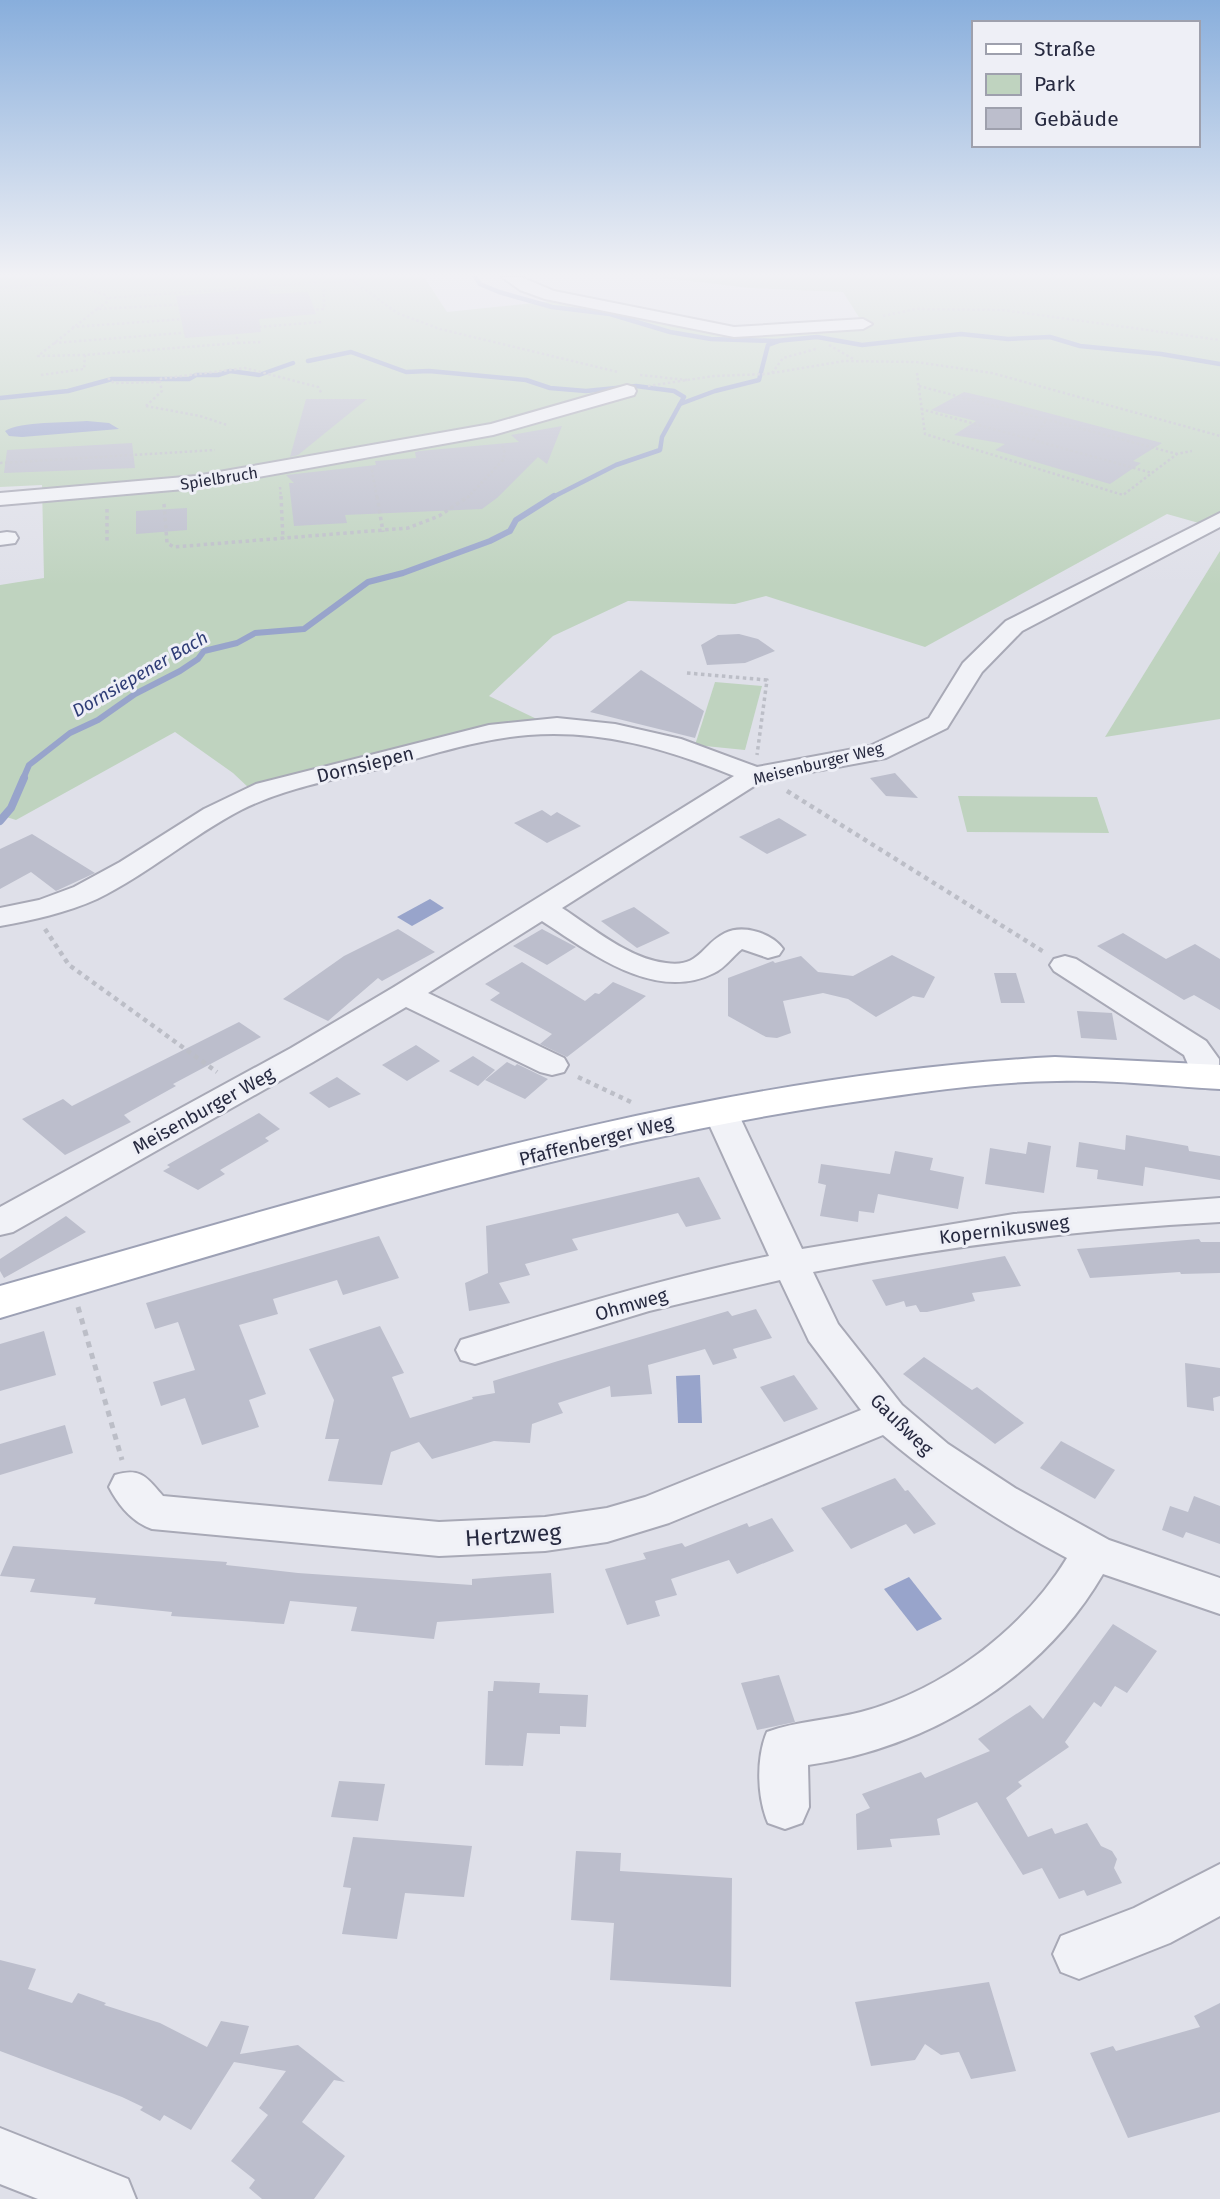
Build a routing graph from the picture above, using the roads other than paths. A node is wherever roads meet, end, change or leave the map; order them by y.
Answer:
1 (626, 380) edge
2 (0, 499) edge
3 (1220, 519) edge
4 (754, 775) junction
5 (542, 908) junction
6 (0, 917) edge
7 (768, 949) dead end
8 (1065, 965) road end
9 (405, 994) junction
10 (552, 1065) road end
11 (1214, 1077) edge
12 (720, 1111) junction
13 (1220, 1210) edge
14 (0, 1223) edge
15 (790, 1264) junction
16 (0, 1302) edge
17 (475, 1350) dead end
18 (888, 1416) junction
19 (130, 1487) road end
20 (1094, 1552) junction
21 (1220, 1596) edge
22 (785, 1807) dead end
23 (1220, 1888) edge
24 (1079, 1954) dead end
25 (0, 2156) edge
26 (108, 2199) edge

1 - 2 street, Spielbruch
3 - 4 street, Meisenburger Weg
4 - 5 street, Meisenburger Weg
4 - 6 street, Dornsiepen
5 - 7 street
5 - 9 street, Meisenburger Weg
8 - 11 street, Pfaffenberger Weg
9 - 10 street
9 - 14 street, Meisenburger Weg
11 - 12 main road, Pfaffenberger Weg
12 - 15 street, Gaußweg
12 - 16 main road, Pfaffenberger Weg
13 - 15 street, Kopernikusweg
15 - 17 street, Ohmweg
15 - 18 street, Gaußweg
18 - 19 street, Hertzweg
18 - 20 street, Gaußweg
20 - 21 street, Gaußweg
20 - 22 street
23 - 24 street
25 - 26 street

